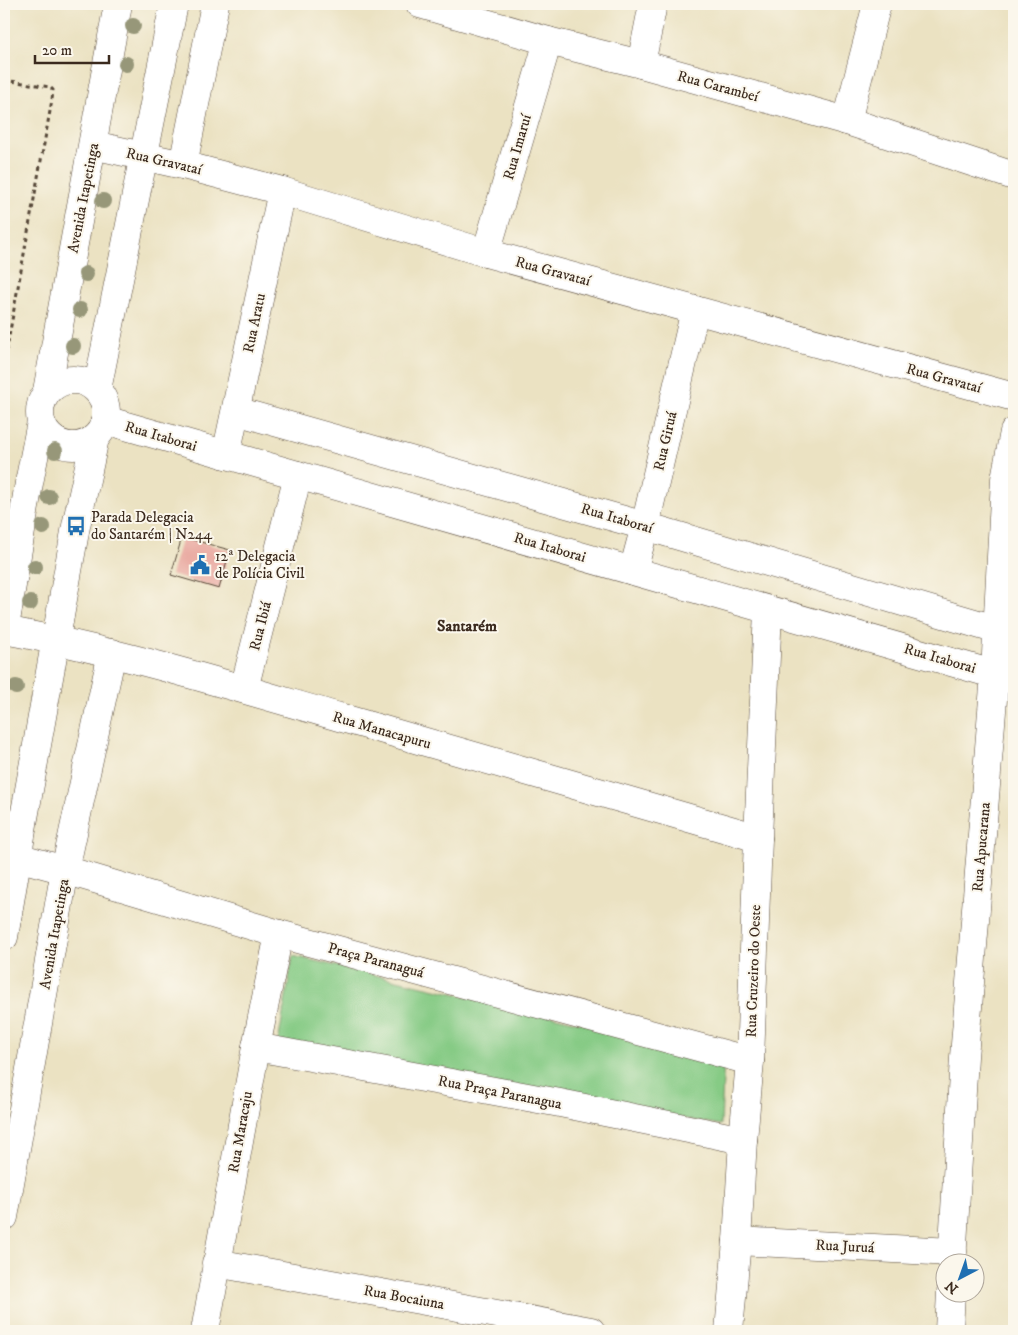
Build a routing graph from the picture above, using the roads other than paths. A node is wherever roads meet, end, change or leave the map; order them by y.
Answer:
1 (118, 4) edge
2 (174, 4) edge
3 (215, 4) edge
4 (653, 4) edge
5 (877, 4) edge
6 (433, 6) edge
7 (548, 41) junction
8 (641, 64) junction
9 (847, 121) junction
10 (93, 145) junction
11 (143, 156) junction
12 (183, 165) junction
13 (1014, 176) edge
14 (282, 191) junction
15 (486, 253) junction
16 (695, 310) junction
17 (97, 390) junction
18 (47, 391) junction
19 (1014, 397) edge
20 (236, 411) junction
21 (41, 422) junction
22 (100, 429) junction
23 (1014, 432) edge
24 (226, 454) junction
25 (298, 475) junction
26 (1010, 480) edge
27 (646, 526) junction
28 (633, 571) junction
29 (768, 610) junction
30 (998, 630) junction
31 (4, 632) edge
32 (56, 640) junction
33 (112, 653) junction
34 (1005, 677) edge
35 (244, 690) junction
36 (758, 838) junction
37 (11, 856) edge
38 (65, 870) junction
39 (280, 934) junction
40 (4, 937) edge
41 (256, 1047) junction
42 (750, 1061) junction
43 (743, 1140) junction
44 (4, 1216) edge
45 (736, 1241) junction
46 (953, 1252) edge
47 (936, 1256) edge
48 (216, 1263) junction
49 (950, 1302) edge
50 (205, 1331) edge
51 (591, 1331) edge
52 (729, 1331) edge
53 (949, 1331) edge

1 - 10 street, Avenida Itapetinga
2 - 11 street
3 - 12 street
4 - 8 street
5 - 9 street
6 - 7 street, Rua Carambeí
7 - 8 street, Rua Carambeí
7 - 15 street, Rua Imaruí
8 - 9 street, Rua Carambeí
9 - 13 street, Rua Carambeí
10 - 11 street, Rua Gravataí
10 - 18 street, Avenida Itapetinga
11 - 12 street, Rua Gravataí
11 - 17 street
12 - 14 street, Rua Gravataí
14 - 15 street, Rua Gravataí
14 - 20 street, Rua Aratu
15 - 16 street, Rua Gravataí
16 - 19 street, Rua Gravataí
16 - 27 street, Rua Giruá
17 - 18 street
17 - 22 street
18 - 21 street
20 - 24 street, Rua Aratu
20 - 27 street, Rua Itaboraí
21 - 22 street
21 - 31 street
22 - 24 street, Rua Itaborai
22 - 32 street
23 - 26 street, Rua Apucarana
24 - 25 street, Rua Itaborai
25 - 28 street, Rua Itaborai
25 - 35 street, Rua Ibiá
26 - 30 street, Rua Apucarana
27 - 28 street, Rua Giruá
27 - 30 street, Rua Itaboraí
28 - 29 street, Rua Itaborai
29 - 34 street, Rua Itaborai
29 - 36 street, Rua Cruzeiro do Oeste
30 - 34 street, Rua Apucarana
31 - 32 street, Rua Manacapuru
32 - 33 street, Rua Manacapuru
32 - 37 street
33 - 35 street, Rua Manacapuru
33 - 38 street, Avenida Itapetinga
34 - 46 street, Rua Apucarana
35 - 36 street, Rua Manacapuru
36 - 42 street, Rua Cruzeiro do Oeste
37 - 38 street, Praça Paranaguá
37 - 40 street
38 - 39 street, Praça Paranaguá
38 - 44 street, Avenida Itapetinga
39 - 41 street, Rua Maracaju
39 - 42 street, Praça Paranaguá
41 - 43 street, Rua Praça Paranagua
41 - 48 street, Rua Maracaju
42 - 43 street, Rua Cruzeiro do Oeste
43 - 45 street, Rua Cruzeiro do Oeste
45 - 47 street, Rua Juruá
45 - 52 street, Rua Cruzeiro do Oeste
48 - 50 street, Rua Maracaju
48 - 51 street, Rua Bocaiuna
49 - 53 street

